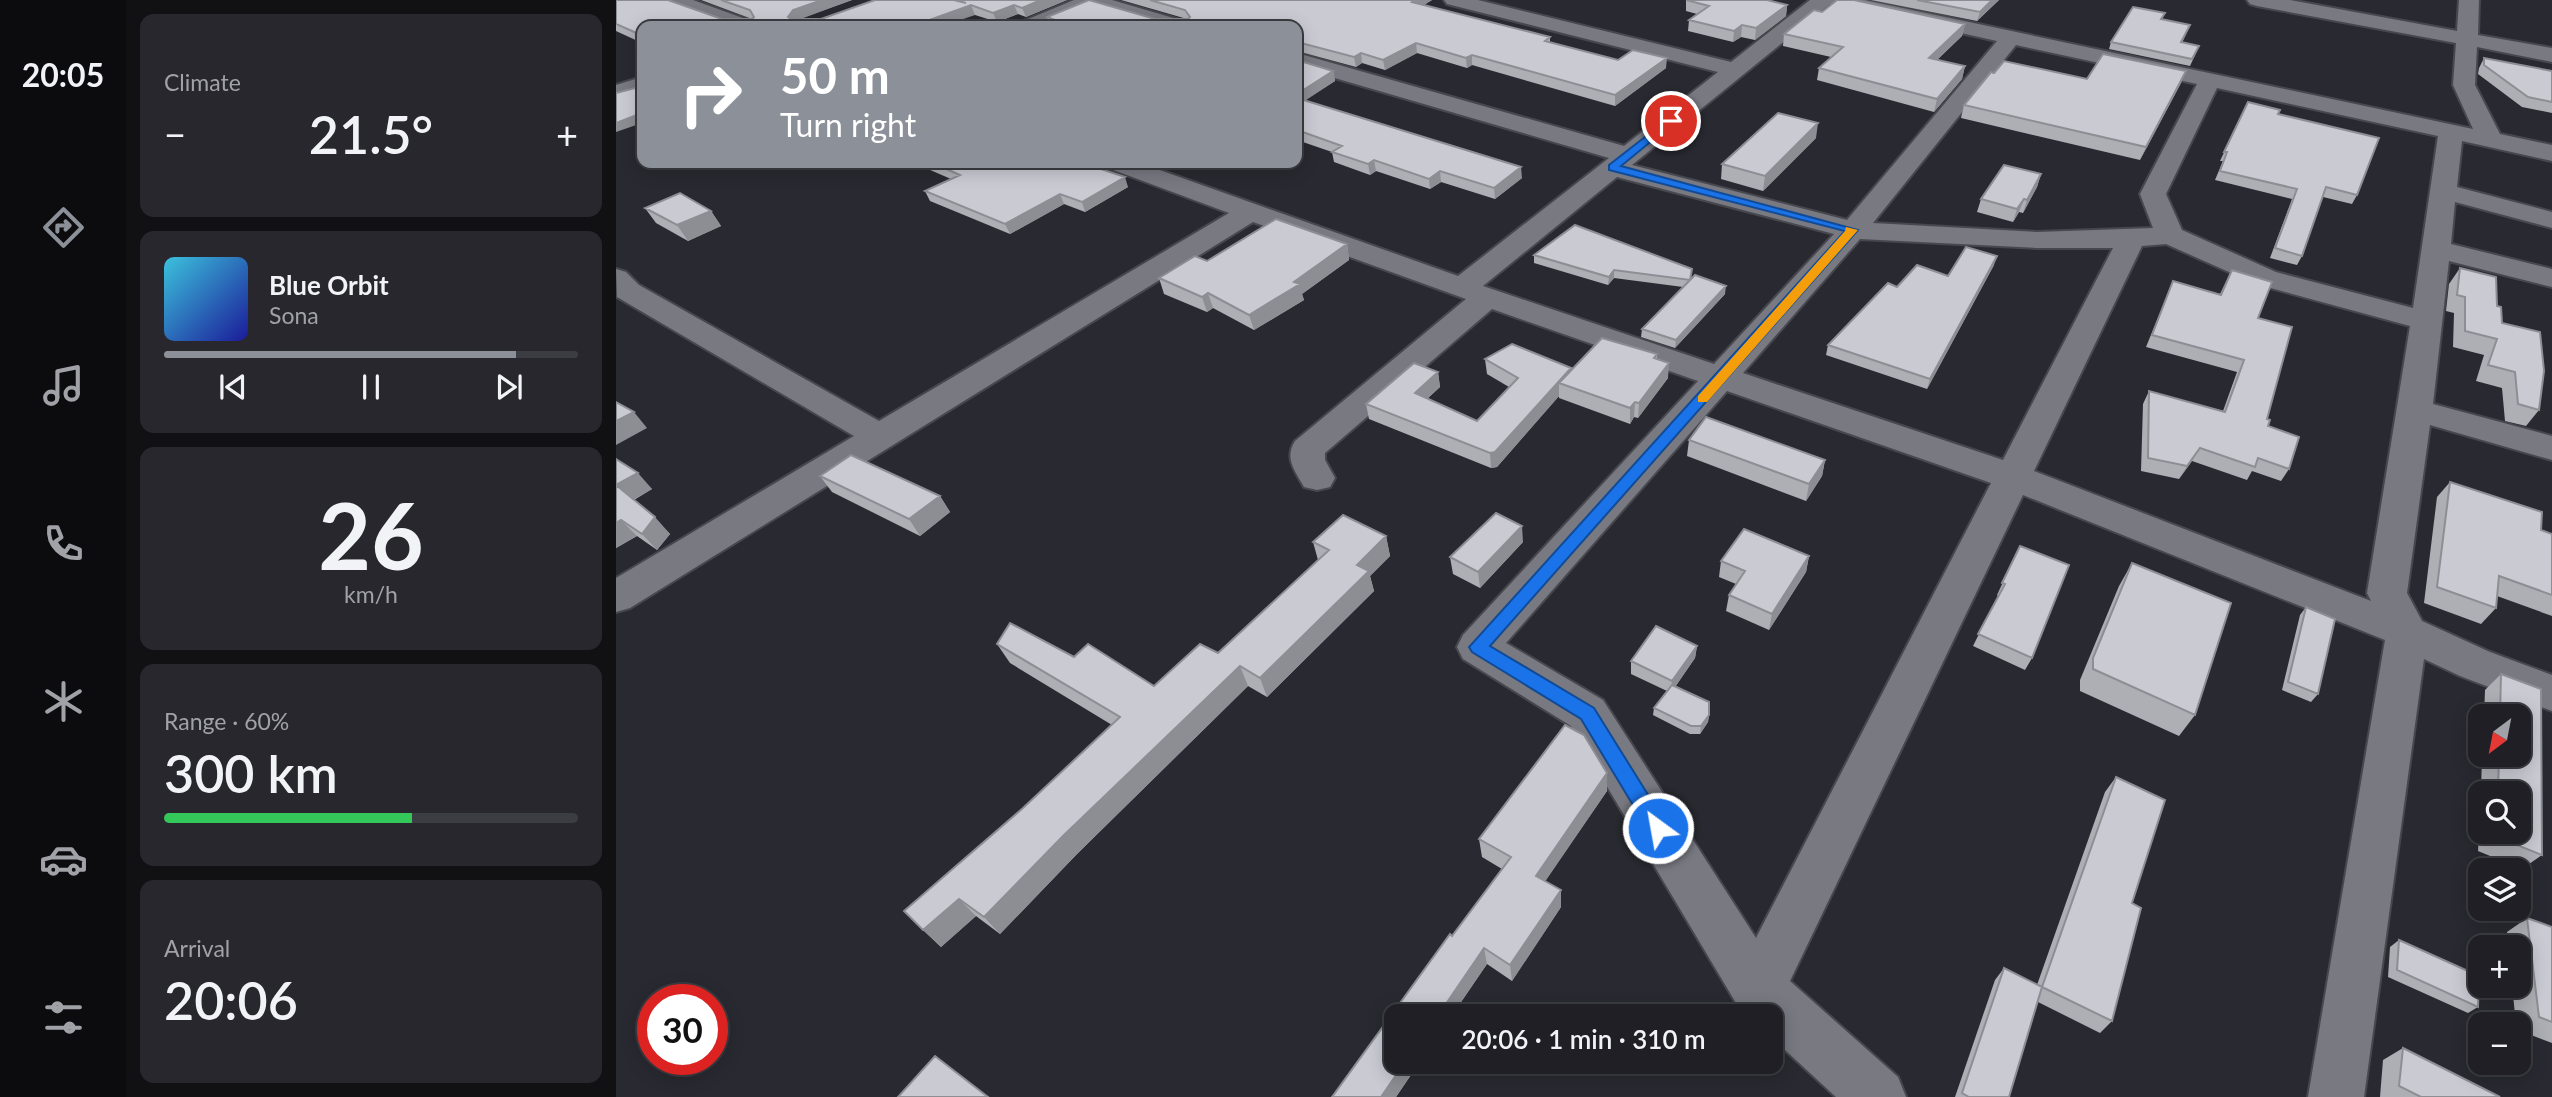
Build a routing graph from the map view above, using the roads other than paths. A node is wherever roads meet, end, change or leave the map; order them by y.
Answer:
1 (674, 0) edge
2 (1091, 0) edge
3 (1454, 0) edge
4 (1822, 0) edge
5 (1837, 0) edge
6 (2257, 0) edge
7 (2469, 0) edge
8 (1481, 3) edge
9 (733, 21) edge
10 (1040, 21) edge
11 (1163, 21) edge
12 (2011, 37) junction
13 (2465, 39) junction
14 (2552, 55) edge
15 (1302, 62) edge
16 (1735, 70) junction
17 (2210, 80) junction
18 (637, 86) edge
19 (616, 93) edge
20 (2451, 131) junction
21 (2490, 139) junction
22 (2552, 153) edge
23 (1621, 162) junction
24 (1131, 168) edge
25 (2443, 191) junction
26 (1251, 211) junction
27 (2552, 220) edge
28 (1853, 230) junction
29 (2170, 235) junction
30 (2131, 239) junction
31 (2435, 249) junction
32 (2545, 277) edge
33 (616, 278) edge
34 (1475, 292) junction
35 (2552, 302) edge
36 (2426, 321) junction
37 (1721, 378) junction
38 (2414, 410) junction
39 (878, 435) junction
40 (2552, 448) edge
41 (2013, 477) junction
42 (1317, 478) dead end
43 (616, 597) edge
44 (2407, 632) junction
45 (2552, 693) edge
46 (1758, 989) junction
47 (1878, 1097) edge
48 (2336, 1097) edge

1 - 9 street
2 - 10 street
2 - 11 street
3 - 8 street
4 - 16 street
5 - 12 street
6 - 13 street
7 - 13 street
8 - 16 street
12 - 17 street
12 - 28 street
13 - 14 street
13 - 21 street
15 - 23 street
16 - 23 street
17 - 20 street
17 - 29 street
18 - 19 street
20 - 21 street
20 - 25 street
21 - 22 street
23 - 28 street
23 - 34 street
24 - 26 street
25 - 27 street
25 - 31 street
26 - 34 street
26 - 39 street
28 - 30 street
28 - 37 street
29 - 30 street
29 - 36 street
30 - 41 street
31 - 32 street
31 - 36 street
32 - 35 street
33 - 39 street
34 - 37 street
34 - 42 street
36 - 38 street
37 - 41 street
37 - 46 street
38 - 40 street
38 - 44 street
39 - 43 street
41 - 44 street
41 - 46 street
44 - 45 street
44 - 48 street
46 - 47 street

